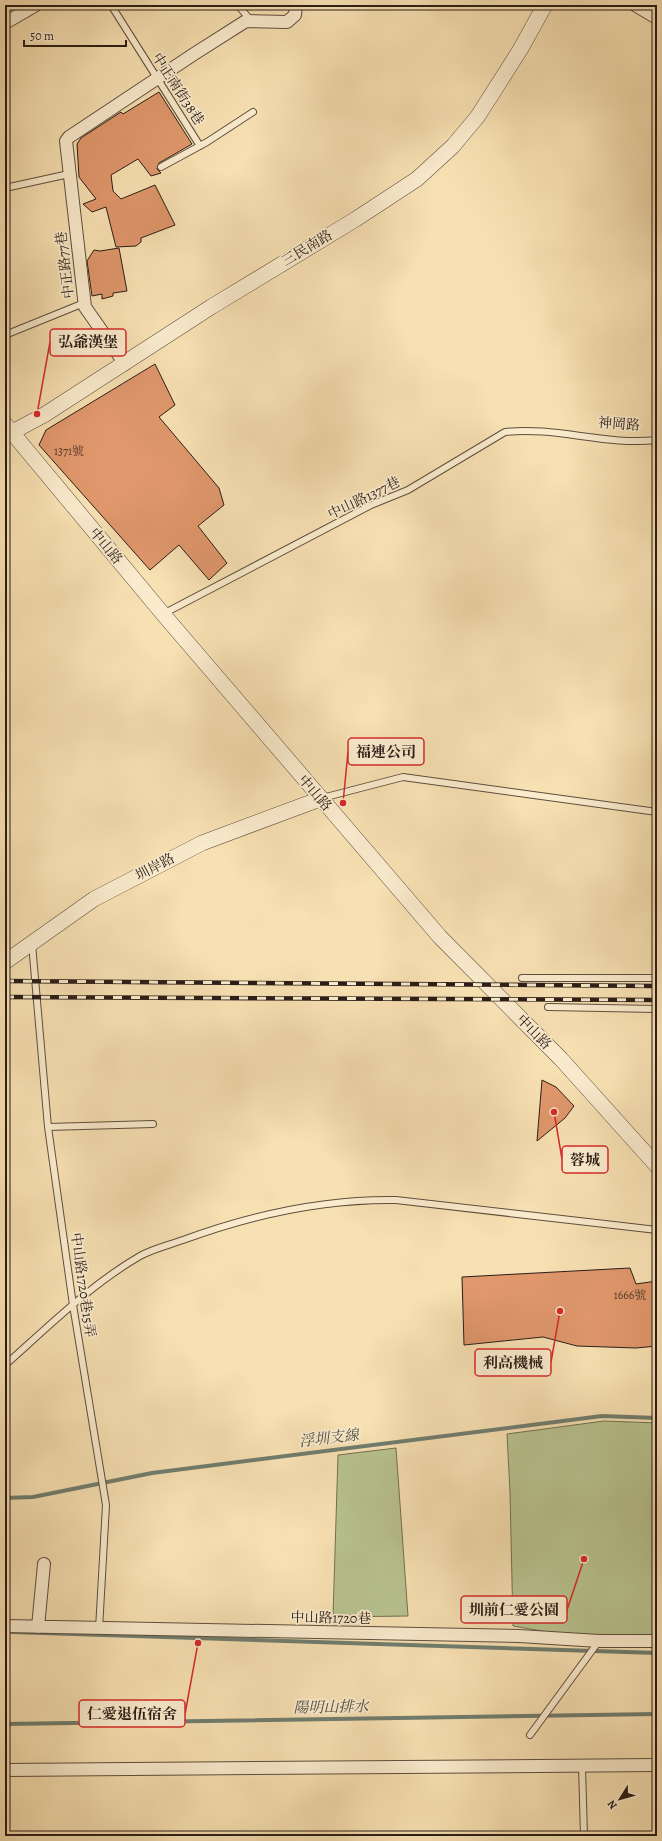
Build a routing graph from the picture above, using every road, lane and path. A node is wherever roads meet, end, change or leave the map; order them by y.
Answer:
1 (36, 5) edge
2 (111, 5) edge
3 (238, 5) edge
4 (296, 5) edge
5 (546, 5) edge
6 (635, 5) edge
7 (657, 18) edge
8 (251, 21) junction
9 (5, 23) edge
10 (157, 79) junction
11 (254, 112) dead end
12 (200, 146) junction
13 (161, 167) dead end
14 (69, 174) junction
15 (5, 188) edge
16 (84, 303) junction
17 (5, 335) edge
18 (125, 364) junction
19 (8, 431) edge
20 (579, 436) joint
21 (657, 440) edge
22 (163, 614) junction
23 (320, 799) junction
24 (657, 812) edge
25 (32, 944) junction
26 (5, 962) edge
27 (522, 978) dead end
28 (657, 978) edge
29 (548, 1006) dead end
30 (657, 1009) edge
31 (152, 1124) dead end
32 (48, 1127) junction
33 (657, 1166) edge
34 (657, 1230) edge
35 (73, 1305) junction
36 (5, 1365) edge
37 (44, 1564) dead end
38 (5, 1626) edge
39 (38, 1627) junction
40 (99, 1629) junction
41 (657, 1641) edge
42 (597, 1644) junction
43 (530, 1735) dead end
44 (657, 1765) edge
45 (582, 1766) junction
46 (5, 1770) edge
47 (584, 1836) edge

1 - 9 street
2 - 10 lane, 中正南街38巷
3 - 8 lane
4 - 8 street
5 - 18 street, 三民南路
6 - 7 street
8 - 10 street
10 - 12 lane, 中正南街38巷
10 - 14 street, 中正路77巷
11 - 12 lane
12 - 13 lane
14 - 15 lane
14 - 16 street, 中正路77巷
16 - 17 lane
16 - 18 street, 中正路77巷
18 - 19 street, 三民南路
19 - 22 street, 中山路
20 - 21 lane, 神岡路
20 - 22 lane, 中山路1377巷
22 - 23 street, 中山路
23 - 24 lane
23 - 25 street, 圳岸路
23 - 33 street, 中山路
25 - 26 street, 圳岸路
25 - 32 lane, 中山路1720巷15弄
27 - 28 lane
29 - 30 lane
31 - 32 lane
32 - 35 lane, 中山路1720巷15弄
34 - 35 lane
35 - 36 lane
35 - 40 lane, 中山路1720巷15弄
37 - 39 street
38 - 39 street, 中山路1720巷
39 - 40 street, 中山路1720巷
40 - 42 street, 中山路1720巷
41 - 42 street, 中山路1720巷
42 - 43 lane
44 - 45 street
45 - 46 street
45 - 47 lane

